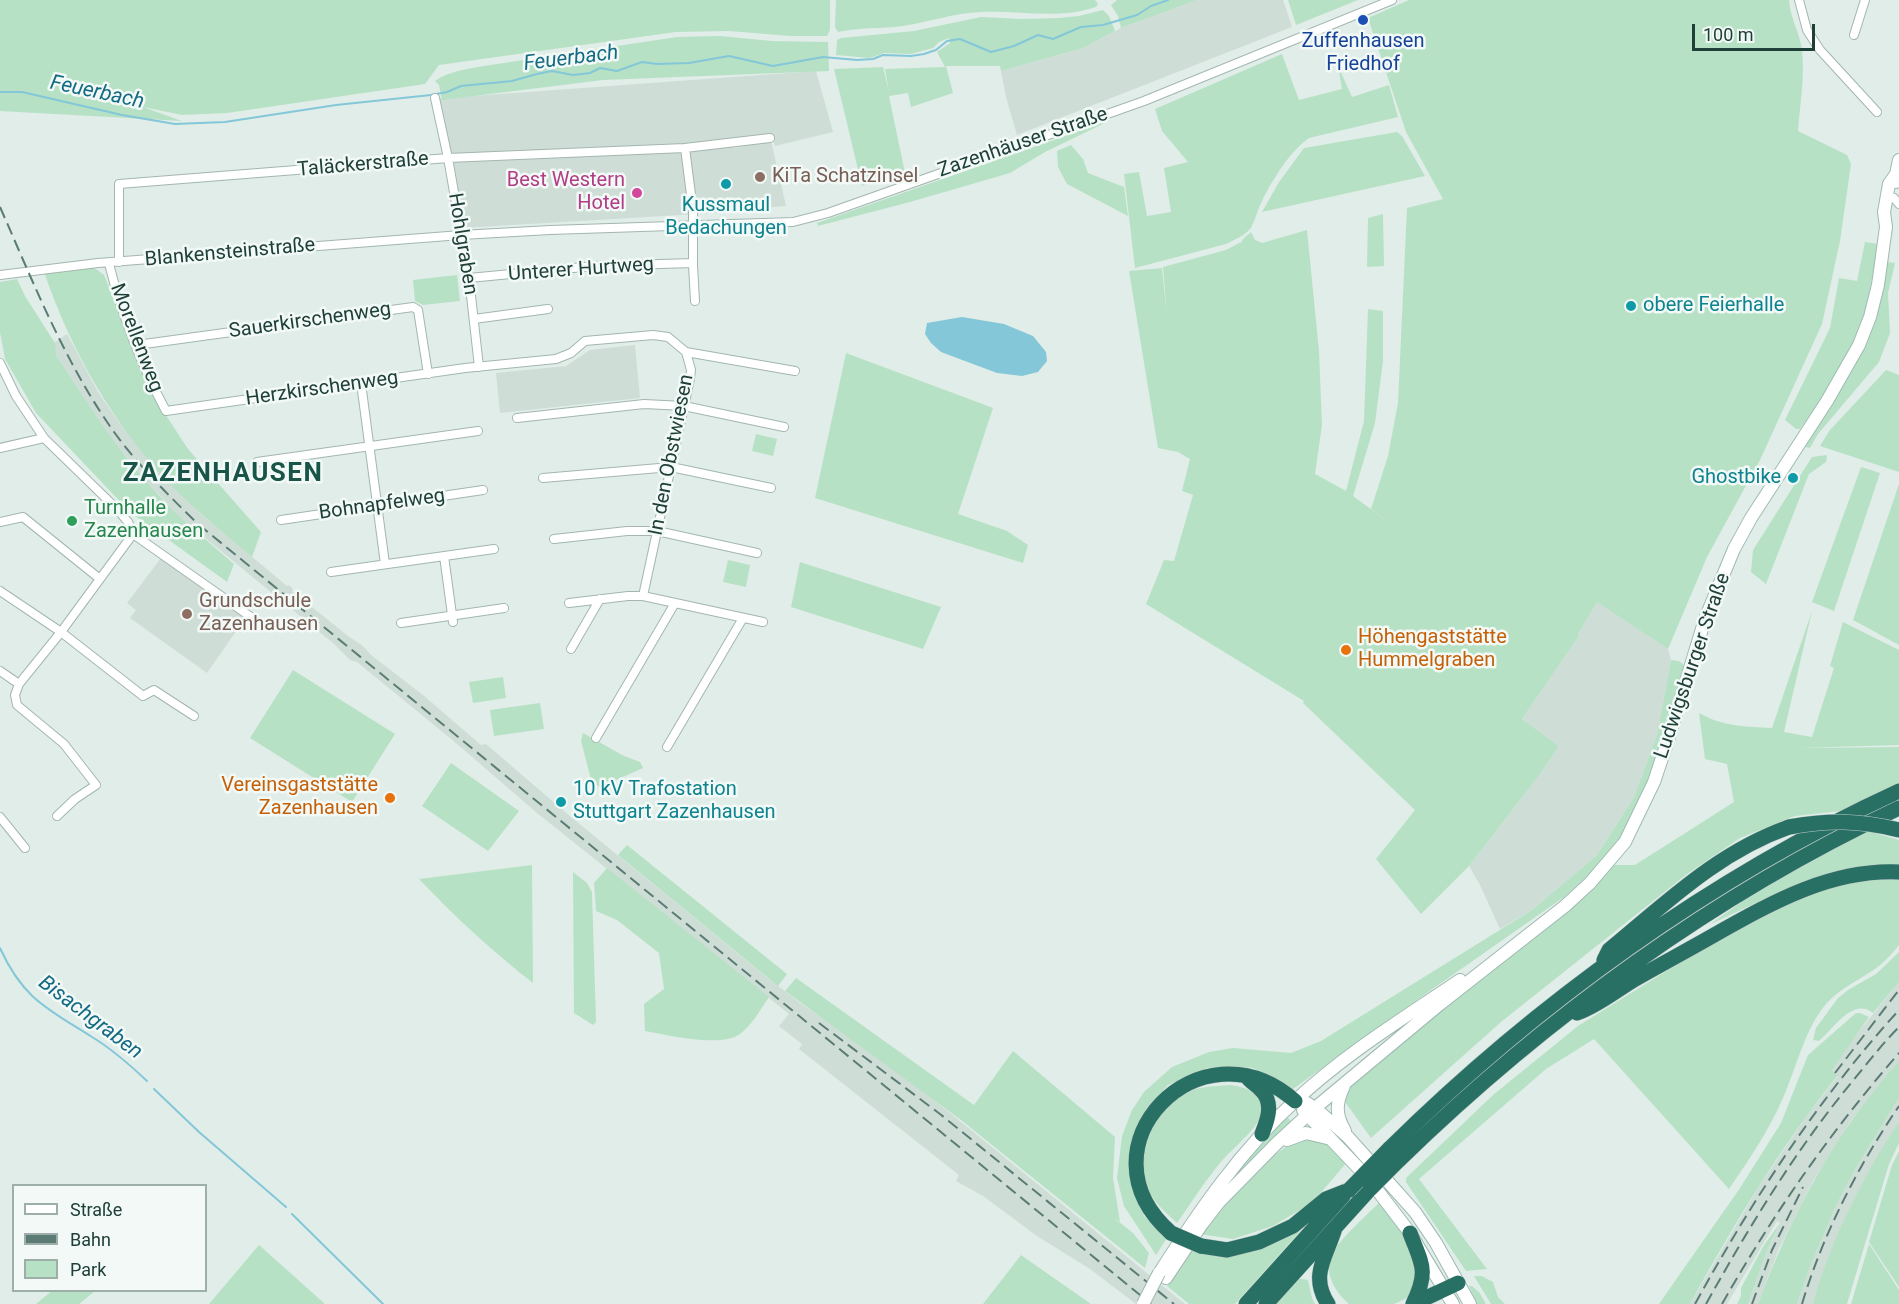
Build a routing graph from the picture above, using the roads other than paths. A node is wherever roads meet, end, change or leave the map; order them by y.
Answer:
1 (1392, 0) edge
2 (1798, 0) edge
3 (1865, 0) edge
4 (1854, 35) dead end
5 (435, 98) dead end
6 (1877, 112) dead end
7 (770, 138) dead end
8 (685, 148) junction
9 (448, 158) junction
10 (1899, 160) edge
11 (1896, 174) junction
12 (1897, 201) edge
13 (693, 226) junction
14 (1886, 226) junction
15 (461, 235) junction
16 (119, 262) junction
17 (693, 263) junction
18 (109, 264) junction
19 (0, 275) edge
20 (469, 279) junction
21 (695, 301) dead end
22 (548, 309) dead end
23 (474, 319) junction
24 (137, 345) junction
25 (686, 351) junction
26 (0, 363) edge
27 (479, 367) junction
28 (795, 371) dead end
29 (429, 374) junction
30 (361, 383) junction
31 (684, 405) junction
32 (166, 411) joint
33 (517, 418) dead end
34 (784, 427) dead end
35 (478, 431) dead end
36 (44, 438) junction
37 (370, 447) junction
38 (0, 448) edge
39 (257, 462) dead end
40 (671, 467) junction
41 (543, 478) dead end
42 (771, 489) dead end
43 (483, 490) dead end
44 (377, 506) junction
45 (281, 520) dead end
46 (0, 522) edge
47 (657, 531) junction
48 (133, 534) junction
49 (554, 539) dead end
50 (494, 549) dead end
51 (758, 553) dead end
52 (444, 556) junction
53 (385, 564) junction
54 (331, 572) dead end
55 (100, 579) junction
56 (0, 591) edge
57 (643, 597) junction
58 (600, 599) junction
59 (569, 603) dead end
60 (675, 603) junction
61 (504, 608) dead end
62 (251, 617) dead end
63 (743, 618) junction
64 (452, 619) junction
65 (763, 622) dead end
66 (400, 623) dead end
67 (61, 632) junction
68 (571, 649) dead end
69 (0, 671) edge
70 (19, 684) junction
71 (194, 716) dead end
72 (596, 738) dead end
73 (667, 747) dead end
74 (1899, 791) edge
75 (1899, 808) edge
76 (57, 816) dead end
77 (0, 817) edge
78 (1899, 830) edge
79 (25, 848) dead end
80 (1899, 872) edge
81 (1543, 923) junction
82 (1601, 968) junction
83 (1560, 1019) junction
84 (1246, 1075) junction
85 (1346, 1082) junction
86 (1295, 1101) junction
87 (1311, 1111) junction
88 (1262, 1134) junction
89 (1348, 1137) junction
90 (1330, 1138) junction
91 (1277, 1143) junction
92 (1394, 1155) junction
93 (1354, 1195) junction
94 (1337, 1224) junction
95 (1410, 1233) junction
96 (1163, 1276) junction
97 (1451, 1292) edge
98 (1143, 1304) edge
99 (1151, 1304) edge
100 (1246, 1304) edge
101 (1266, 1304) edge
102 (1328, 1304) edge
103 (1413, 1304) edge
104 (1434, 1304) edge
105 (1470, 1304) edge

1 - 13 street, Zazenhäuser Straße
2 - 6 street
3 - 4 street
5 - 9 street, Hohlgraben
7 - 8 street, Taläckerstraße
8 - 9 street, Taläckerstraße
8 - 13 street
9 - 15 street, Hohlgraben
9 - 16 street, Taläckerstraße
10 - 11 main road, Ludwigsburger Straße
11 - 12 main road, Ludwigsburger Straße
11 - 14 main road, Ludwigsburger Straße
12 - 14 main road, Ludwigsburger Straße
13 - 15 street, Zazenhäuser Straße
13 - 17 street
14 - 81 main road, Ludwigsburger Straße
15 - 16 street, Blankensteinstraße
15 - 20 street, Hohlgraben
16 - 18 street, Blankensteinstraße
17 - 20 street, Unterer Hurtweg
17 - 21 street
18 - 19 street, Blankensteinstraße
18 - 24 street, Morellenweg
20 - 23 street, Hohlgraben
22 - 23 street, Hohlgraben
23 - 27 street, Hohlgraben
24 - 29 street, Sauerkirschenweg
24 - 32 street, Morellenweg
25 - 27 street, In den Obstwiesen
25 - 28 street
25 - 31 street, In den Obstwiesen
26 - 36 street
27 - 29 street, Herzkirschenweg
29 - 30 street, Herzkirschenweg
30 - 32 street, Herzkirschenweg
30 - 37 street
31 - 33 street
31 - 34 street
31 - 40 street, In den Obstwiesen
35 - 37 street
36 - 38 street
36 - 48 street
37 - 39 street
37 - 44 street
40 - 41 street
40 - 42 street
40 - 47 street, In den Obstwiesen
43 - 44 street, Bohnapfelweg
44 - 45 street, Bohnapfelweg
44 - 53 street
46 - 55 street
47 - 49 street
47 - 51 street
47 - 57 street, In den Obstwiesen
48 - 55 street
48 - 62 street
50 - 52 street
52 - 53 street
52 - 64 street
53 - 54 street
55 - 67 street
56 - 67 street
57 - 58 street
57 - 60 street
58 - 59 street
58 - 68 street
60 - 63 street
60 - 72 street
61 - 64 street
63 - 65 street
63 - 73 street
64 - 66 street
67 - 70 street
67 - 71 street
69 - 70 street
70 - 76 street
74 - 82 highway
75 - 83 highway
77 - 79 street
78 - 82 highway, bridge
80 - 83 highway
81 - 85 main road, Ludwigsburger Straße
81 - 86 main road, Ludwigsburger Straße
82 - 92 highway
83 - 92 highway
84 - 86 highway
84 - 88 highway
84 - 93 highway, bridge
85 - 87 main road, Ludwigsburger Straße
85 - 89 main road
86 - 87 main road
86 - 88 main road, Ludwigsburger Straße
87 - 89 main road
87 - 90 main road
87 - 91 main road, Ludwigsburger Straße
88 - 96 main road, Ludwigsburger Straße
89 - 97 main road
90 - 91 main road
90 - 95 main road
91 - 96 main road, Ludwigsburger Straße
92 - 93 highway, bridge
93 - 94 highway
93 - 100 highway
94 - 101 highway
94 - 102 highway
95 - 97 main road
95 - 103 highway
96 - 98 main road, bridge
96 - 99 main road
97 - 103 highway
97 - 104 highway
97 - 105 main road

